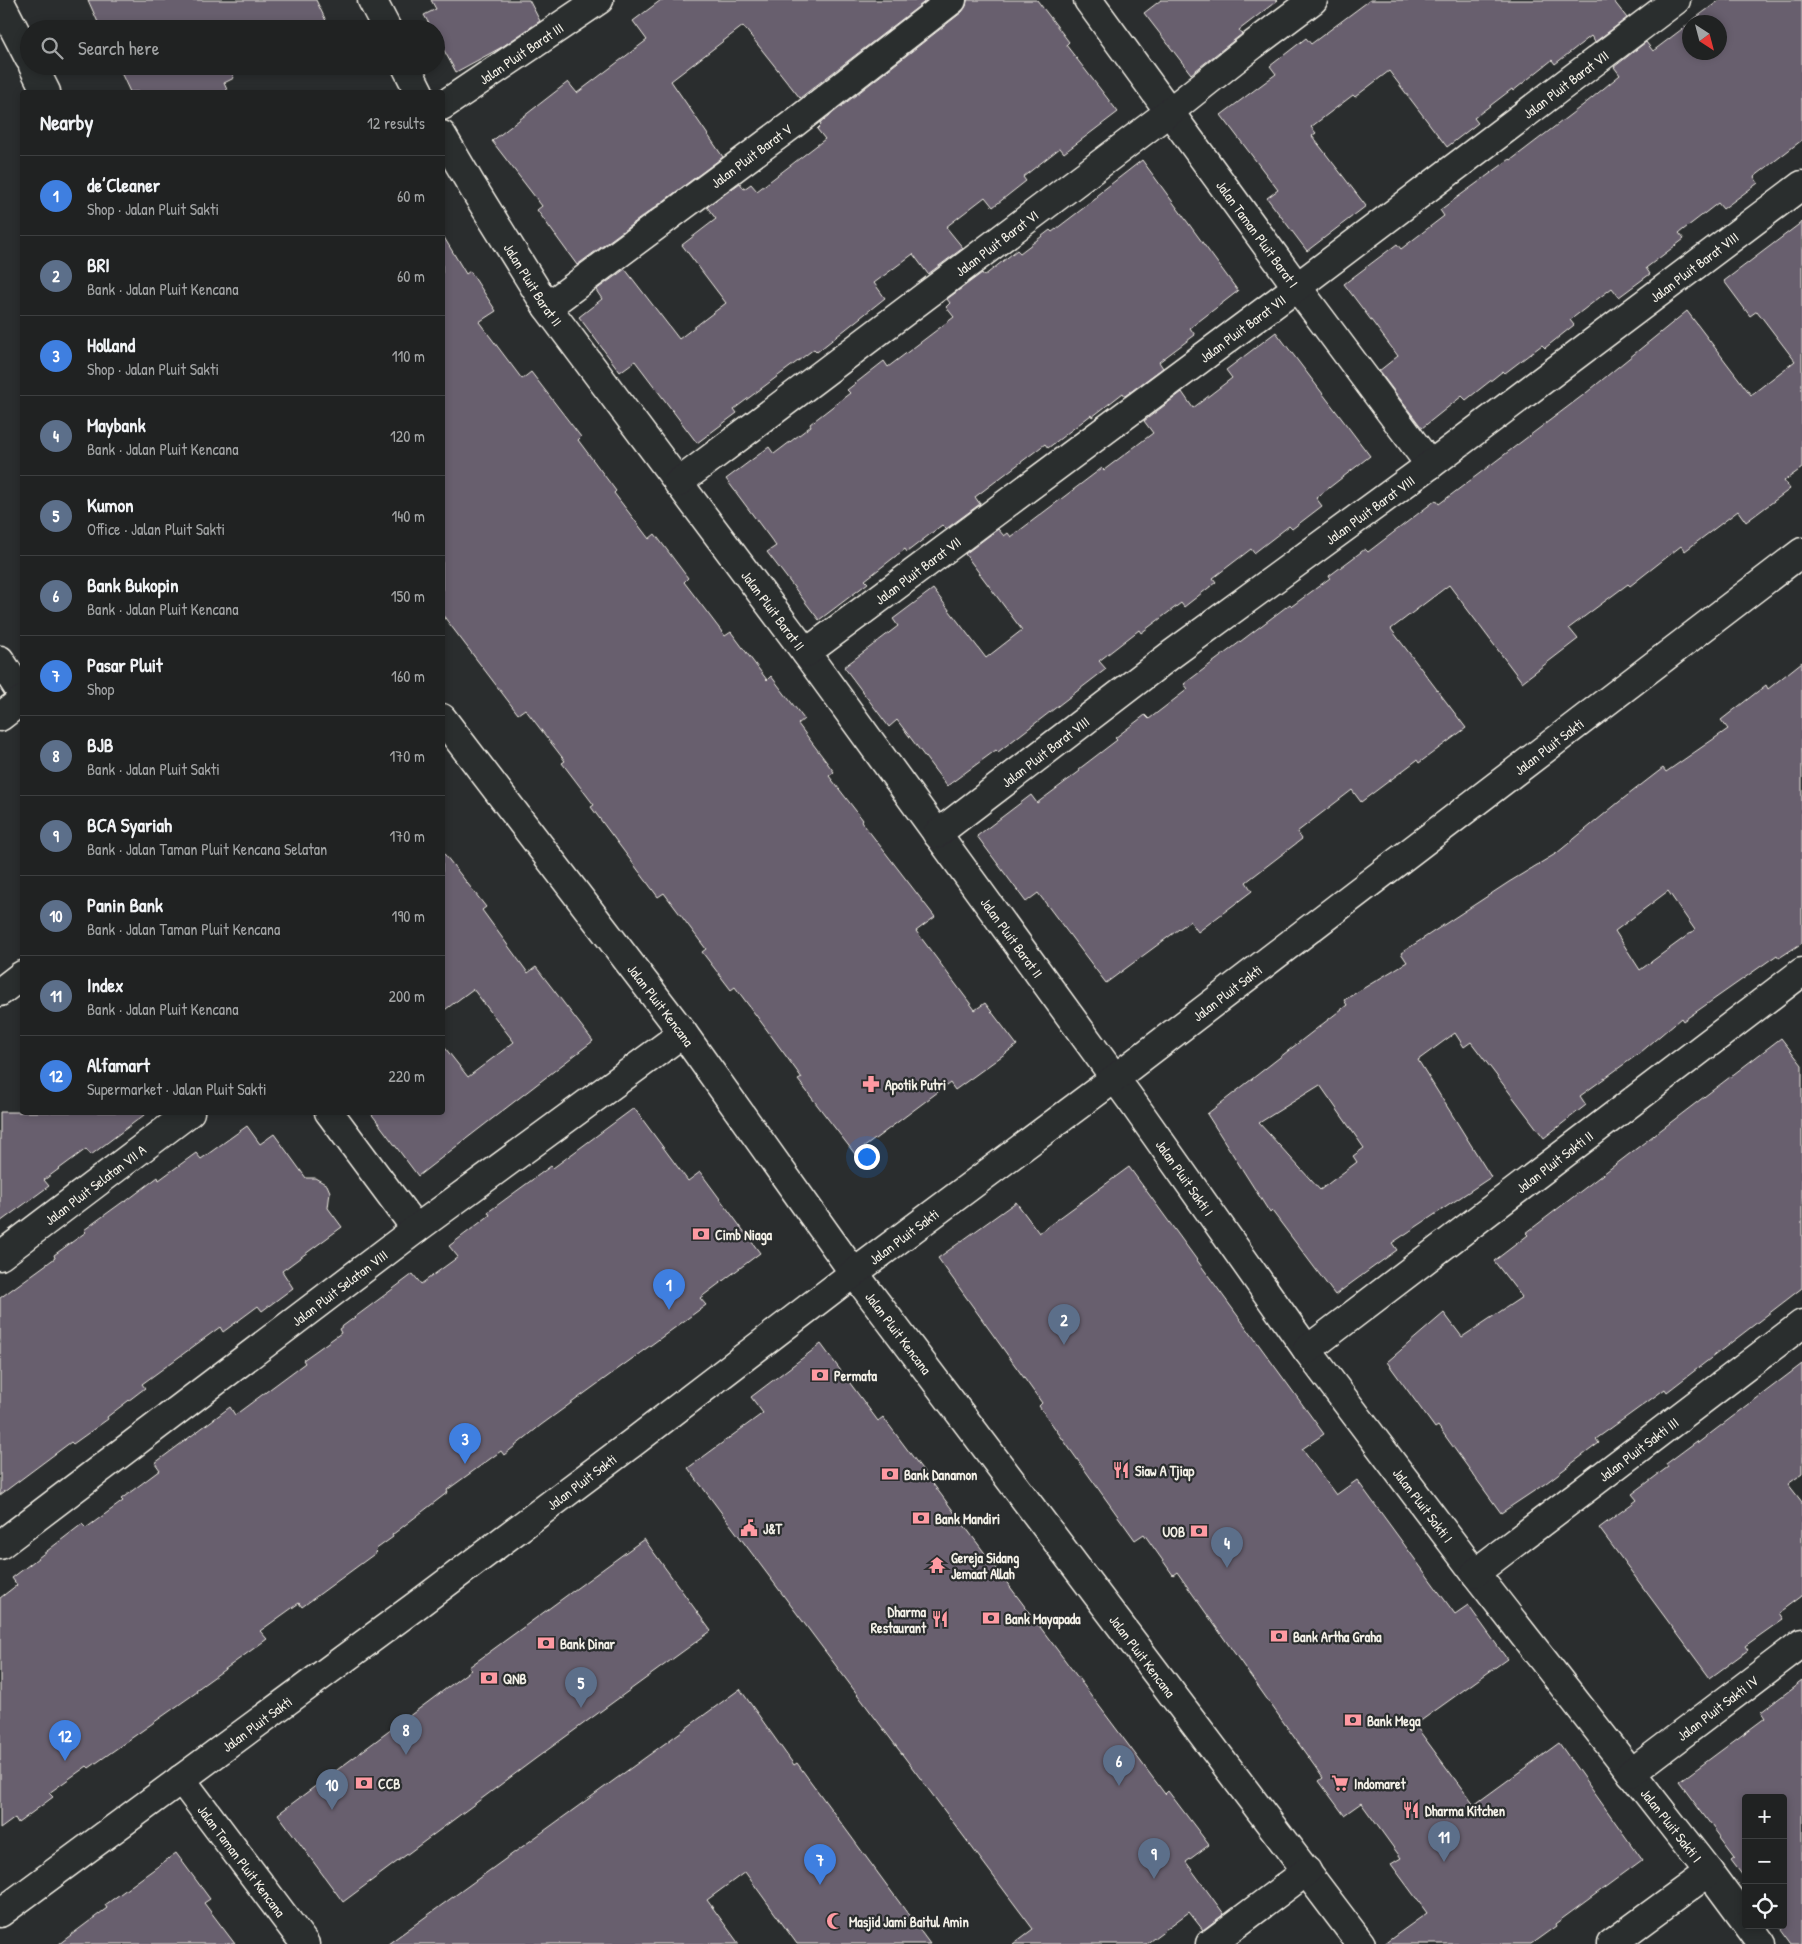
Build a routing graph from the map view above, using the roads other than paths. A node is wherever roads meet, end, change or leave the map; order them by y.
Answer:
1 (372, 0) edge
2 (599, 0) edge
3 (952, 0) edge
4 (1088, 0) edge
5 (1313, 0) edge
6 (1676, 0) edge
7 (0, 2) edge
8 (382, 20) edge
9 (20, 41) edge
10 (38, 75) edge
11 (410, 75) edge
12 (45, 90) edge
13 (418, 90) edge
14 (445, 104) edge
15 (1169, 112) junction
16 (445, 141) edge
17 (1802, 185) edge
18 (1297, 287) junction
19 (547, 307) junction
20 (1430, 465) junction
21 (678, 483) junction
22 (1802, 552) edge
23 (806, 653) junction
24 (0, 660) edge
25 (20, 691) edge
26 (20, 702) edge
27 (0, 717) edge
28 (445, 722) edge
29 (937, 834) junction
30 (1801, 975) edge
31 (20, 977) edge
32 (0, 992) edge
33 (683, 1034) junction
34 (1115, 1078) junction
35 (186, 1115) edge
36 (331, 1115) edge
37 (416, 1229) junction
38 (0, 1256) edge
39 (854, 1273) junction
40 (1802, 1324) edge
41 (1308, 1350) junction
42 (1, 1541) edge
43 (1475, 1573) junction
44 (1802, 1643) edge
45 (1631, 1773) junction
46 (181, 1779) junction
47 (1307, 1871) junction
48 (1709, 1872) junction
49 (0, 1913) edge
50 (1742, 1917) edge
51 (1751, 1929) edge
52 (305, 1944) edge
53 (1210, 1944) edge
54 (1361, 1944) edge
55 (1611, 1944) edge
56 (1762, 1944) edge

1 - 8 street
2 - 14 street, Jalan Pluit Barat III
3 - 19 street, Jalan Pluit Barat V
4 - 15 street, Jalan Taman Pluit Barat I
5 - 15 street, Jalan Pluit Barat VI
6 - 18 street, Jalan Pluit Barat VII
7 - 9 street
10 - 12 street
11 - 13 street
15 - 18 street, Jalan Taman Pluit Barat I
15 - 21 street, Jalan Pluit Barat VI
16 - 19 street, Jalan Pluit Barat II
17 - 20 street, Jalan Pluit Barat VIII
18 - 20 street, Jalan Taman Pluit Barat I
18 - 23 street, Jalan Pluit Barat VII
19 - 21 street, Jalan Pluit Barat II
20 - 29 street, Jalan Pluit Barat VIII
21 - 23 street, Jalan Pluit Barat II
22 - 34 street, Jalan Pluit Sakti
23 - 29 street, Jalan Pluit Barat II
24 - 25 street
26 - 27 street
28 - 33 street, Jalan Pluit Kencana
29 - 34 street, Jalan Pluit Barat II
30 - 41 street, Jalan Pluit Sakti II
31 - 32 street
33 - 37 street, Jalan Pluit Selatan VIII
33 - 39 street, Jalan Pluit Kencana
34 - 39 street, Jalan Pluit Sakti
34 - 41 street, Jalan Pluit Sakti I
35 - 38 street, Jalan Pluit Selatan VII A
36 - 37 street
37 - 42 street, Jalan Pluit Selatan VIII
39 - 46 street, Jalan Pluit Sakti
39 - 47 street, Jalan Pluit Kencana
40 - 43 street, Jalan Pluit Sakti III
41 - 43 street, Jalan Pluit Sakti I
43 - 45 street, Jalan Pluit Sakti I
44 - 45 street, Jalan Pluit Sakti IV
45 - 48 street, Jalan Pluit Sakti I
46 - 49 street, Jalan Pluit Sakti
46 - 52 street, Jalan Taman Pluit Kencana
47 - 53 street
47 - 54 street, Jalan Pluit Kencana
48 - 50 street, Jalan Pluit Sakti I
48 - 55 street
51 - 56 street

